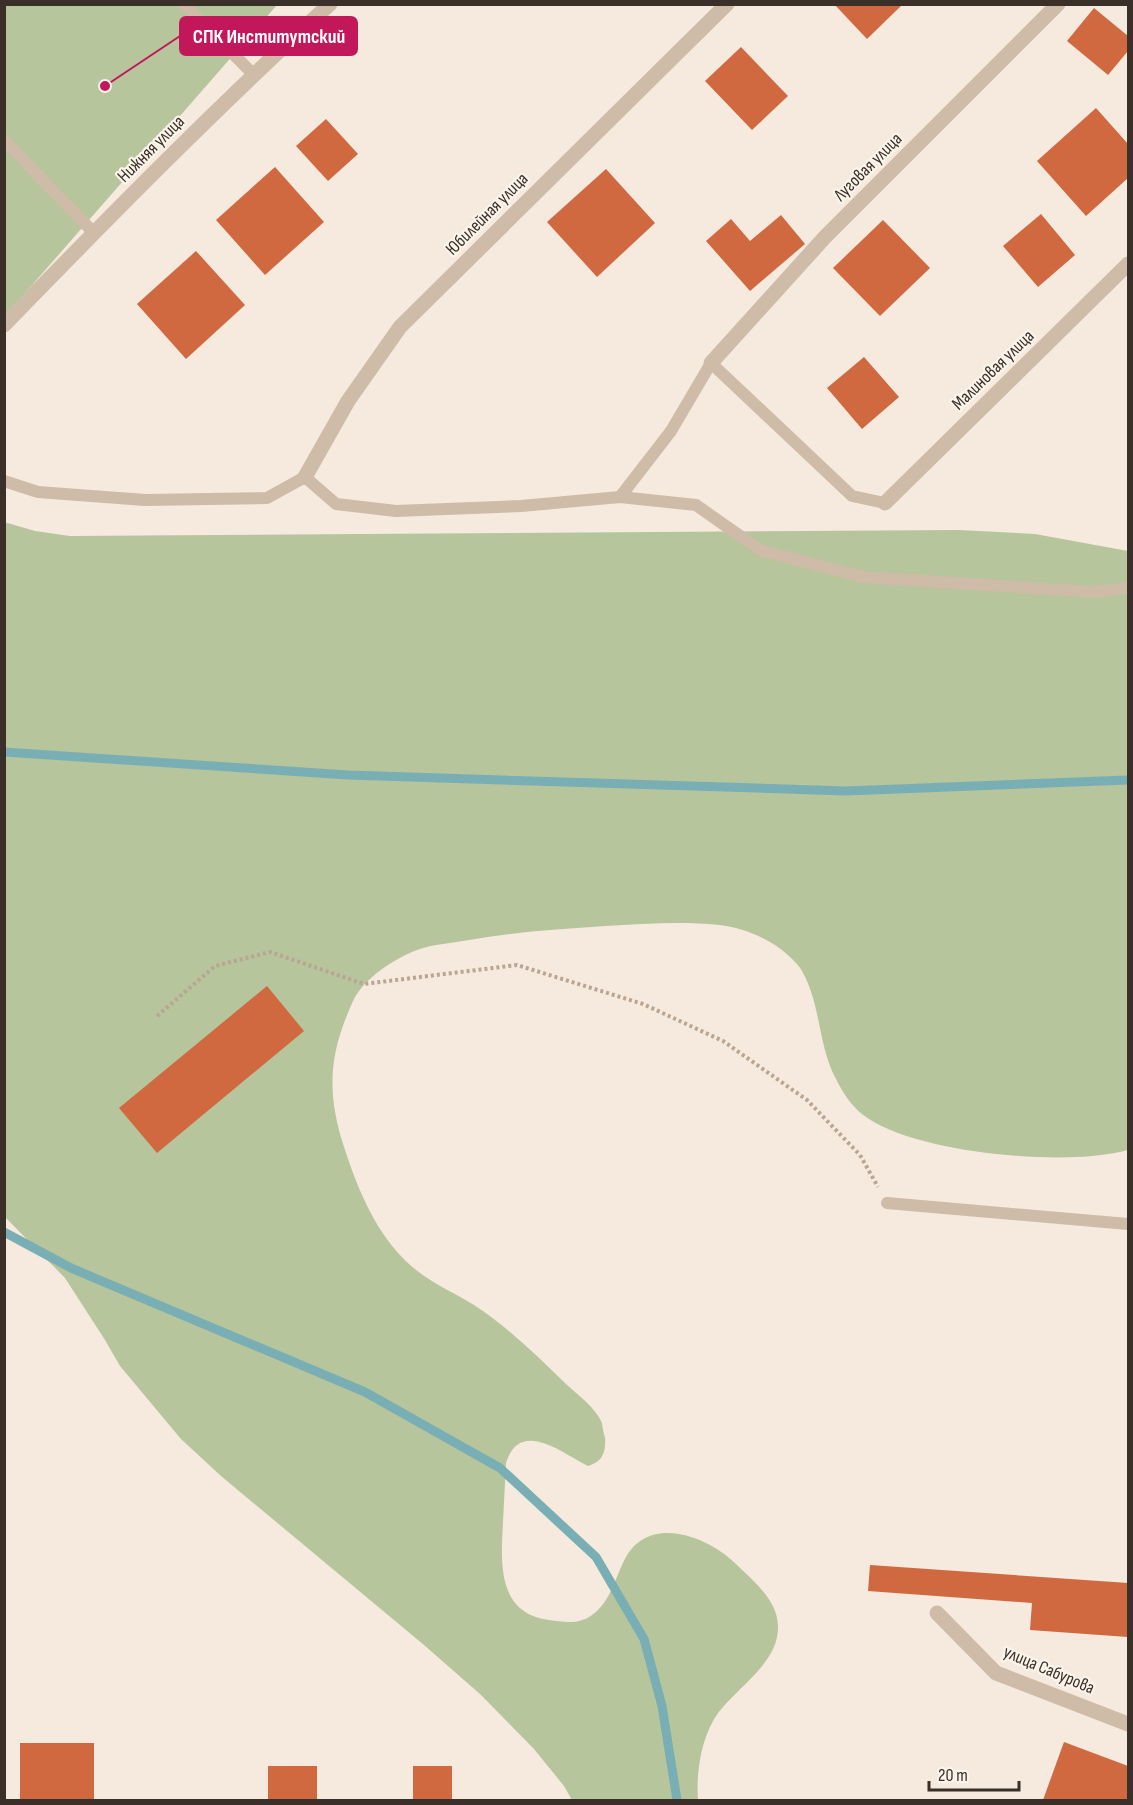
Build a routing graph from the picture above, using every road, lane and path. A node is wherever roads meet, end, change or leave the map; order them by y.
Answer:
1 (184, 4) edge
2 (330, 4) edge
3 (727, 4) edge
4 (1058, 4) edge
5 (254, 74) junction
6 (4, 140) edge
7 (94, 233) junction
8 (1128, 264) edge
9 (4, 325) edge
10 (711, 363) junction
11 (305, 477) junction
12 (4, 481) edge
13 (620, 497) junction
14 (885, 503) joint
15 (1128, 588) edge
16 (157, 1016) dead end
17 (887, 1203) joint
18 (1128, 1224) edge
19 (937, 1613) dead end
20 (1128, 1724) edge

1 - 5 lane
2 - 5 street, Нижняя улица
3 - 11 street, Юбилейная улица
4 - 10 street, Луговая улица
5 - 7 street, Нижняя улица
6 - 7 lane
7 - 9 street, Нижняя улица
8 - 14 street, Малиновая улица
10 - 13 lane
10 - 14 lane
11 - 12 lane
11 - 13 lane
13 - 15 lane
16 - 17 path
17 - 18 lane
19 - 20 street, улица Сабурова

